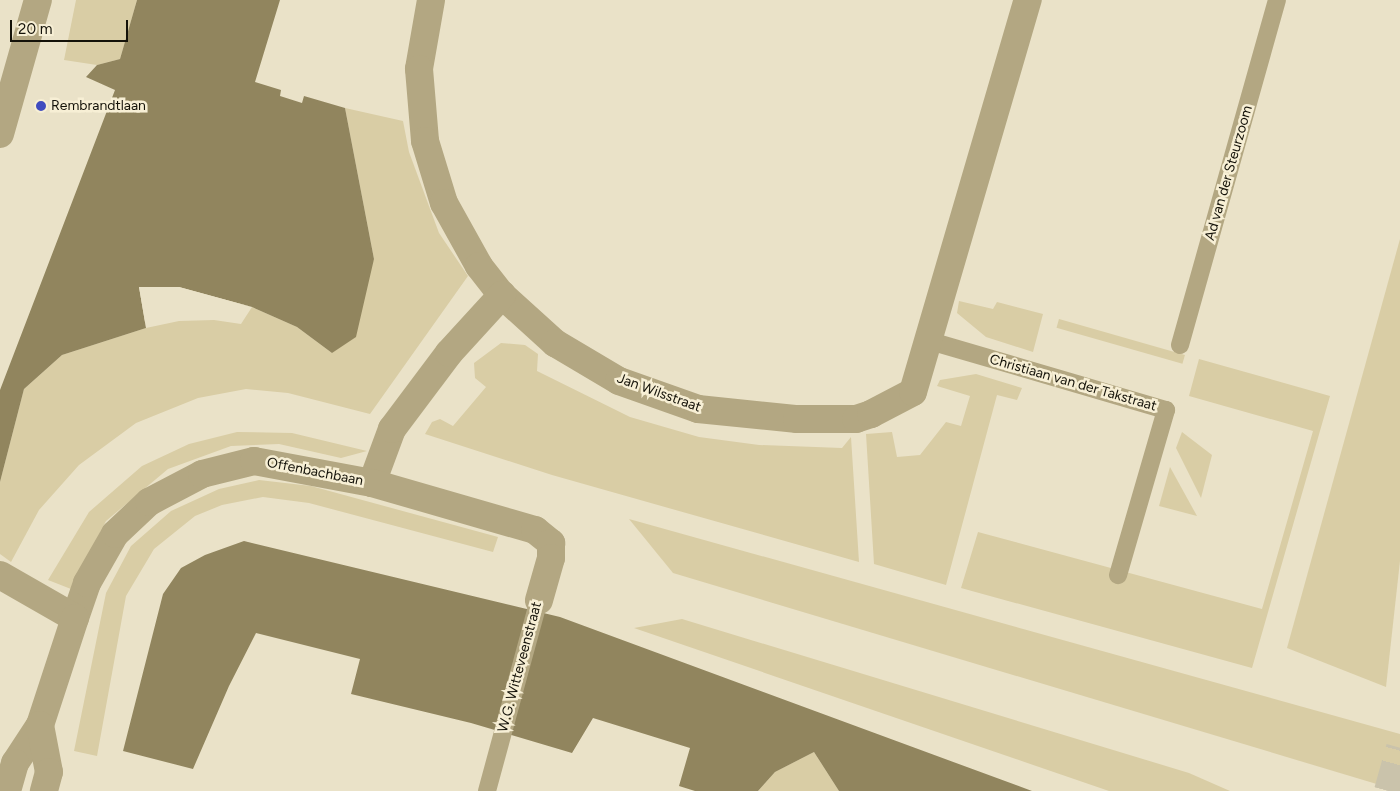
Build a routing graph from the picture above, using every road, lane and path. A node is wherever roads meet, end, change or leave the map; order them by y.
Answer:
1 (38, 0) edge
2 (432, 0) edge
3 (1028, 0) edge
4 (1277, 0) edge
5 (0, 134) edge
6 (502, 296) junction
7 (930, 340) junction
8 (1180, 345) dead end
9 (372, 483) junction
10 (551, 543) joint
11 (0, 575) edge
12 (1118, 575) dead end
13 (539, 600) joint
14 (74, 618) junction
15 (40, 726) junction
16 (7, 791) edge
17 (44, 791) edge
18 (487, 791) edge

1 - 5 street
2 - 6 street, Jan Wilsstraat
3 - 7 street
4 - 8 lane, Ad van der Steurzoom
6 - 7 street, Jan Wilsstraat
6 - 9 street
7 - 12 lane, Christiaan van der Takstraat
9 - 10 street, Offenbachbaan
9 - 14 street, Offenbachbaan
10 - 13 street, W.G. Witteveenstraat
11 - 14 street
13 - 18 lane, W.G. Witteveenstraat
14 - 15 street, Offenbachbaan
15 - 16 street, Offenbachbaan
15 - 17 street, Offenbachbaan

